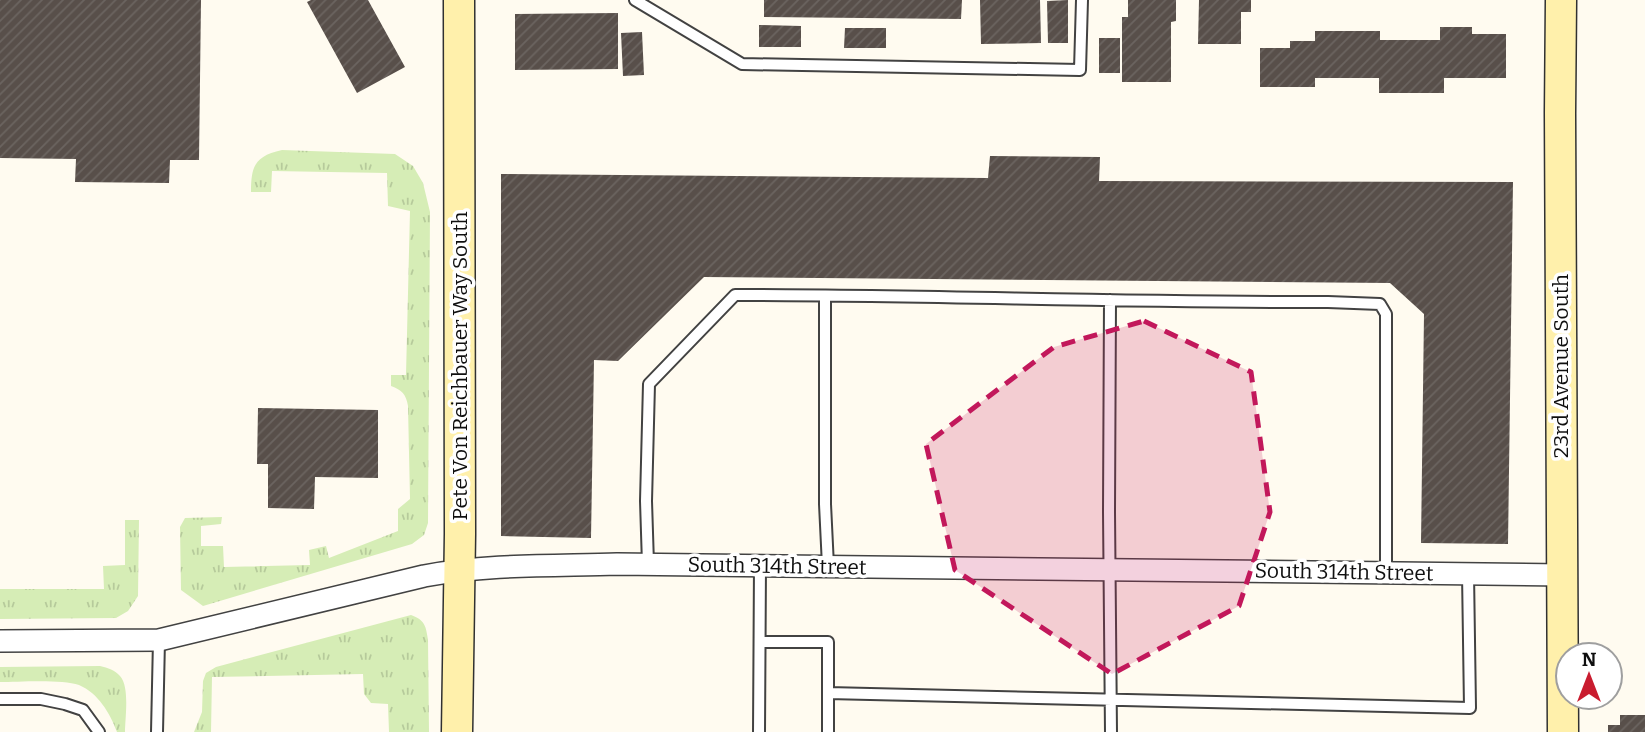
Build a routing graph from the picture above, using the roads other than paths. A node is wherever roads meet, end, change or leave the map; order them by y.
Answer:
1 (459, 0) edge
2 (635, 0) edge
3 (1082, 0) edge
4 (1561, 0) edge
5 (825, 296) junction
6 (1110, 300) junction
7 (648, 564) junction
8 (760, 565) junction
9 (828, 566) junction
10 (1110, 569) junction
11 (459, 570) junction
12 (1386, 573) junction
13 (1468, 573) junction
14 (1563, 575) junction
15 (159, 640) junction
16 (0, 641) edge
17 (760, 642) junction
18 (828, 693) junction
19 (0, 699) edge
20 (1111, 700) junction
21 (99, 732) edge
22 (158, 732) edge
23 (457, 732) edge
24 (759, 732) edge
25 (828, 732) edge
26 (1111, 732) edge
27 (1563, 732) edge

1 - 11 street, Pete Von Reichbauer Way South
2 - 3 lane
4 - 14 street, 23rd Avenue South
5 - 6 lane
5 - 7 lane
5 - 9 lane
6 - 10 lane
6 - 12 lane
7 - 8 street, South 314th Street
7 - 11 street, South 314th Street
8 - 9 street, South 314th Street
8 - 17 lane
9 - 10 street, South 314th Street
10 - 12 street, South 314th Street
10 - 20 lane
11 - 15 street, South 314th Street
11 - 23 street, Pete Von Reichbauer Way South
12 - 13 street, South 314th Street
13 - 14 street, South 314th Street
13 - 20 lane
14 - 27 street, 23rd Avenue South
15 - 16 street, South 314th Street
15 - 22 lane
17 - 18 lane
17 - 24 lane
18 - 20 lane
18 - 25 lane
19 - 21 lane
20 - 26 lane

